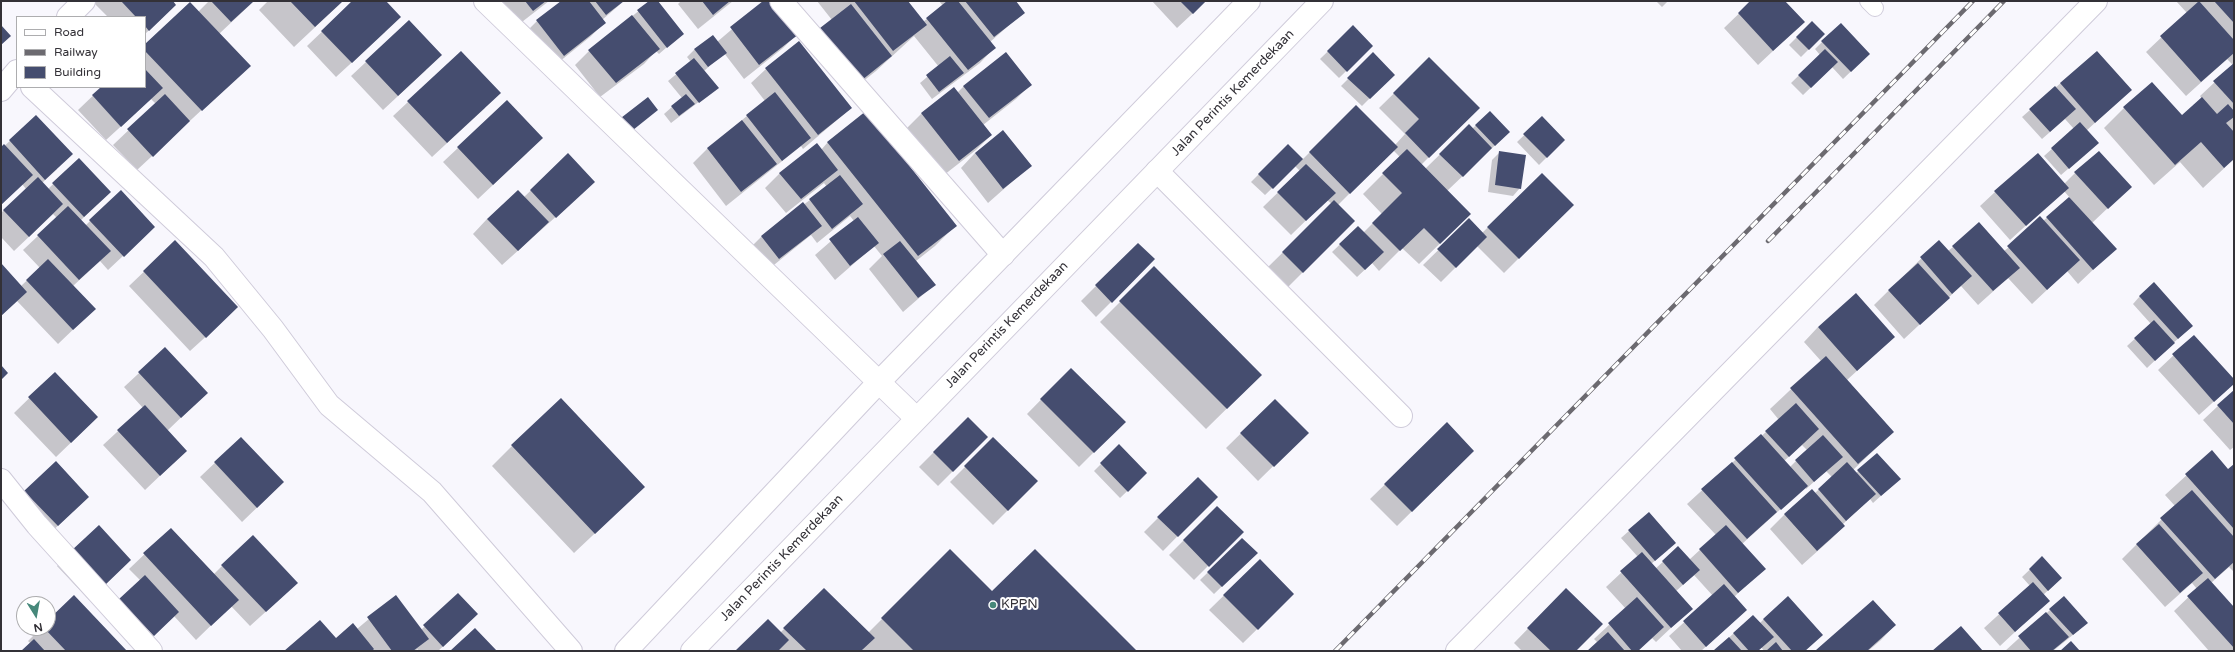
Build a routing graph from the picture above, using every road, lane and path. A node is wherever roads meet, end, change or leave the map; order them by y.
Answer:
1 (84, 1) edge
2 (485, 1) edge
3 (781, 1) edge
4 (1249, 1) edge
5 (1322, 1) edge
6 (2096, 1) edge
7 (69, 16) edge
8 (16, 73) edge
9 (33, 88) edge
10 (1, 90) edge
11 (1157, 171) junction
12 (1003, 255) junction
13 (878, 383) junction
14 (1401, 416) dead end
15 (916, 418) junction
16 (1, 480) edge
17 (151, 651) edge
18 (571, 651) edge
19 (626, 651) edge
20 (692, 651) edge
21 (1457, 651) edge

1 - 7 street
2 - 13 street
3 - 12 street
4 - 12 street
5 - 11 street, Jalan Perintis Kemerdekaan
6 - 21 street
8 - 10 street
9 - 18 street
11 - 14 street
11 - 15 street, Jalan Perintis Kemerdekaan
12 - 13 street
13 - 15 street
13 - 19 street
15 - 20 street, Jalan Perintis Kemerdekaan
16 - 17 street

